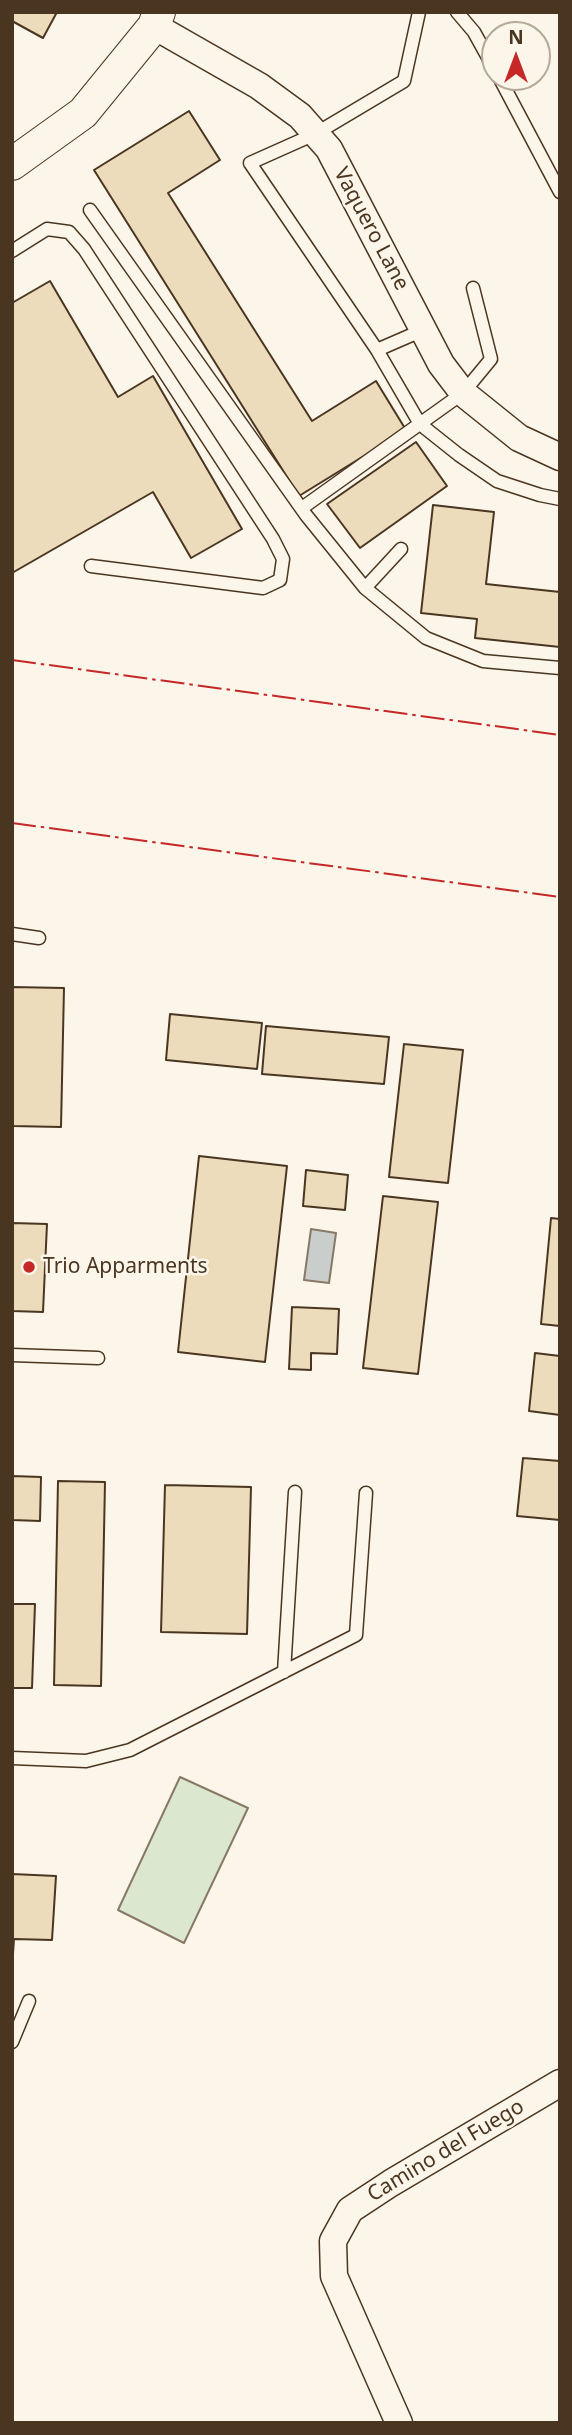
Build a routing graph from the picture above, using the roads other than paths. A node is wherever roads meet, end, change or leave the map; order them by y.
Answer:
1 (419, 12) edge
2 (457, 12) edge
3 (156, 19) edge
4 (481, 45) edge
5 (506, 91) edge
6 (315, 134) junction
7 (12, 164) edge
8 (560, 192) edge
9 (90, 210) dead end
10 (12, 251) edge
11 (473, 288) dead end
12 (423, 330) junction
13 (377, 351) junction
14 (463, 393) junction
15 (420, 424) junction
16 (560, 457) edge
17 (560, 499) edge
18 (302, 509) junction
19 (401, 549) dead end
20 (91, 566) dead end
21 (365, 588) junction
22 (560, 668) edge
23 (12, 934) edge
24 (39, 938) dead end
25 (12, 1355) edge
26 (98, 1358) dead end
27 (295, 1492) dead end
28 (366, 1493) dead end
29 (284, 1672) junction
30 (12, 1758) edge
31 (29, 2001) dead end
32 (12, 2042) edge
33 (560, 2083) edge
34 (399, 2423) edge

1 - 6 lane
2 - 4 lane
3 - 6 street, Vaquero Lane
3 - 7 street
5 - 8 lane
6 - 12 street, Vaquero Lane
6 - 13 lane
9 - 18 lane
10 - 20 lane
11 - 14 lane
12 - 13 lane
12 - 14 street, Vaquero Lane
13 - 15 lane
14 - 15 lane
14 - 16 street, Vaquero Lane
15 - 17 lane
15 - 18 lane
18 - 21 lane
19 - 21 lane
21 - 22 lane
23 - 24 lane
25 - 26 lane
27 - 29 lane
28 - 29 lane
29 - 30 lane
31 - 32 lane
33 - 34 street, Camino del Fuego

